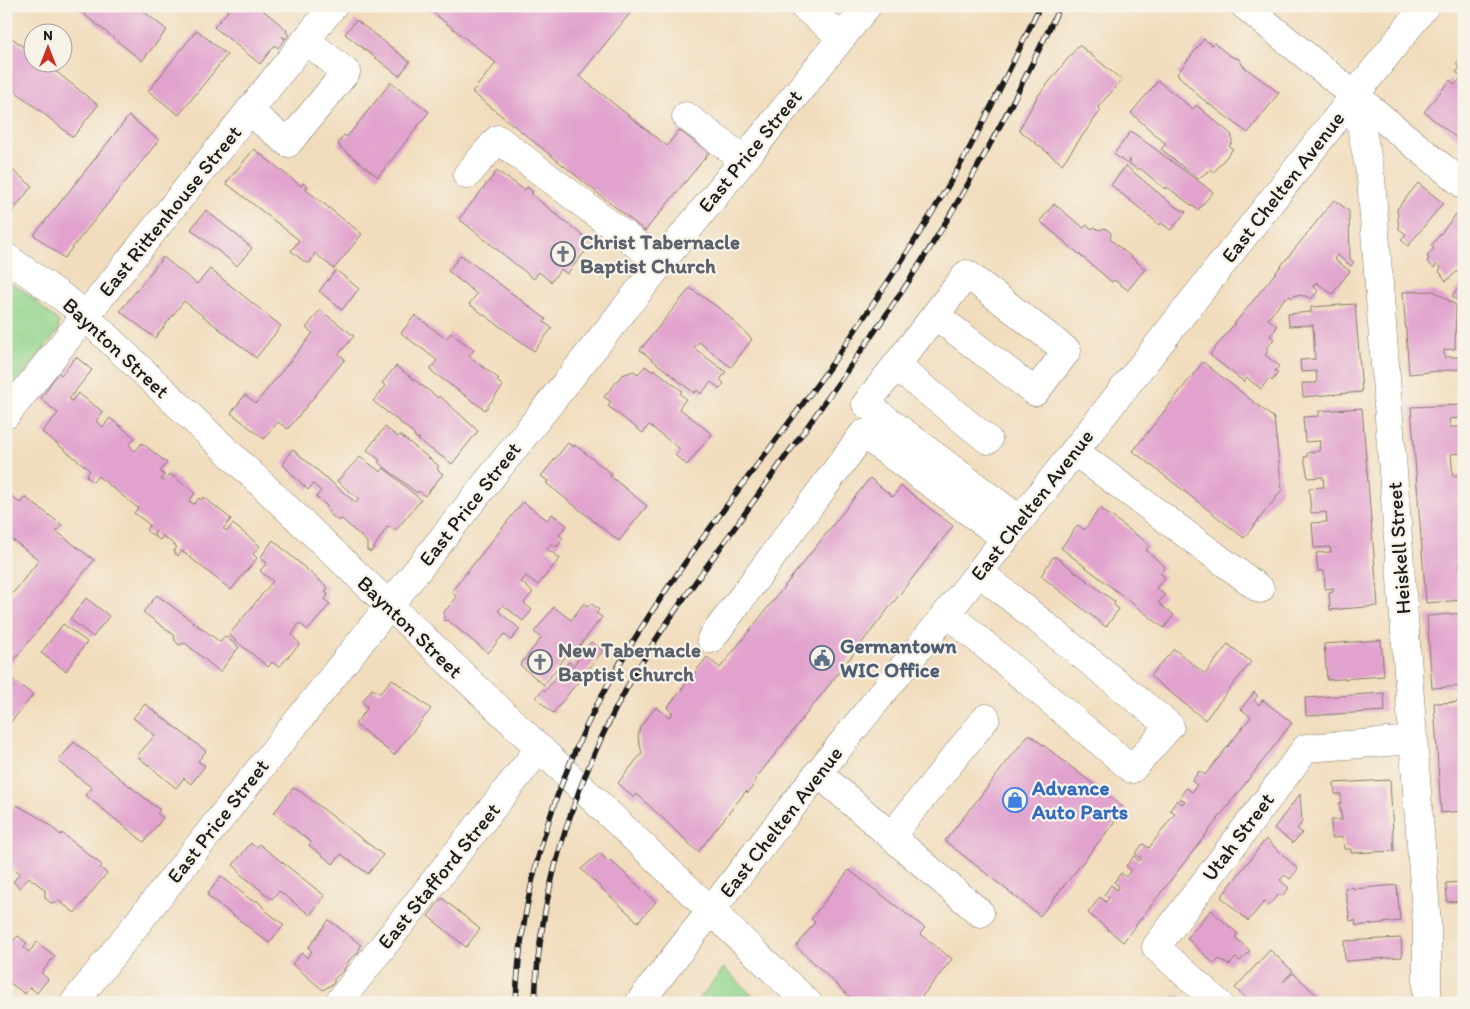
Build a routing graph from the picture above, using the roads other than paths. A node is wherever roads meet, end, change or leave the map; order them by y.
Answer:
1 (334, 6) edge
2 (803, 6) edge
3 (867, 6) edge
4 (1425, 6) edge
5 (1262, 11) edge
6 (842, 37) junction
7 (306, 40) junction
8 (1355, 95) junction
9 (249, 111) junction
10 (686, 116) dead end
11 (743, 159) junction
12 (467, 175) dead end
13 (1462, 178) edge
14 (6, 257) edge
15 (661, 262) junction
16 (936, 315) junction
17 (85, 317) junction
18 (896, 366) junction
19 (6, 415) edge
20 (988, 440) dead end
21 (1074, 452) junction
22 (1013, 529) junction
23 (979, 572) junction
24 (1260, 589) dead end
25 (388, 606) junction
26 (947, 613) junction
27 (711, 639) dead end
28 (986, 718) dead end
29 (1414, 740) junction
30 (539, 749) junction
31 (818, 773) junction
32 (892, 835) junction
33 (712, 911) junction
34 (980, 913) dead end
35 (74, 1003) edge
36 (338, 1003) edge
37 (639, 1003) edge
38 (808, 1003) edge
39 (1218, 1003) edge
40 (1426, 1003) edge

1 - 7 street, East Rittenhouse Street
2 - 6 street
3 - 6 street, East Price Street
4 - 8 street, East Chelten Avenue
5 - 8 street
6 - 11 street, East Price Street
7 - 9 street, East Rittenhouse Street
7 - 9 street
8 - 13 street
8 - 21 street, East Chelten Avenue
8 - 29 street, Heiskell Street
9 - 17 street, East Rittenhouse Street
10 - 11 street
11 - 15 street, East Price Street
12 - 15 street
14 - 17 street, Baynton Street
15 - 25 street, East Price Street
16 - 16 street
16 - 18 street
17 - 19 street, East Rittenhouse Street
17 - 25 street, Baynton Street
18 - 20 street
18 - 22 street
21 - 22 street, East Chelten Avenue
21 - 24 street
22 - 23 street, East Chelten Avenue
22 - 27 street
23 - 26 street, East Chelten Avenue
23 - 26 street
25 - 30 street, Baynton Street
25 - 35 street, East Price Street
26 - 31 street, East Chelten Avenue
28 - 32 street
29 - 39 street, Utah Street
29 - 40 street, Heiskell Street
30 - 33 street, Baynton Street
30 - 36 street, East Stafford Street
31 - 32 street
31 - 33 street, East Chelten Avenue
32 - 34 street
33 - 37 street, East Chelten Avenue
33 - 38 street, Baynton Street

